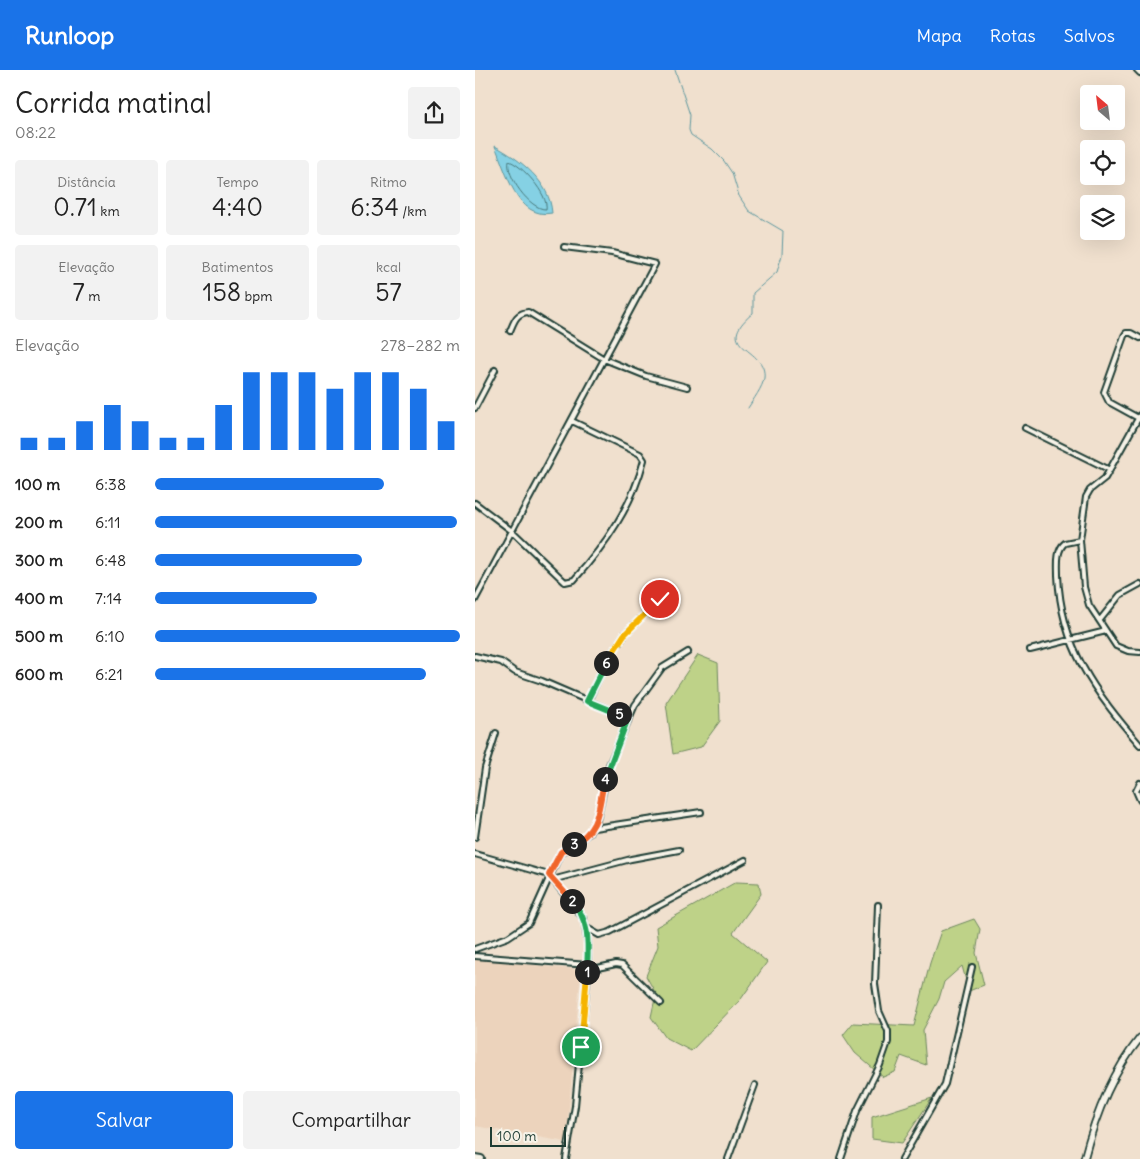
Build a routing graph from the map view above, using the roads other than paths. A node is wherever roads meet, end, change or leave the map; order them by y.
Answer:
1 (1137, 70) edge
2 (1140, 74) edge
3 (564, 247) dead end
4 (510, 331) dead end
5 (1140, 338) edge
6 (604, 359) junction
7 (495, 370) dead end
8 (687, 387) dead end
9 (475, 408) edge
10 (1139, 418) edge
11 (572, 421) junction
12 (1025, 428) dead end
13 (1110, 470) junction
14 (475, 504) edge
15 (511, 531) junction
16 (1080, 540) junction
17 (1140, 584) edge
18 (660, 599) dead end
19 (475, 600) edge
20 (1100, 620) junction
21 (1106, 631) junction
22 (1071, 639) junction
23 (1030, 650) dead end
24 (688, 652) dead end
25 (1140, 652) edge
26 (475, 656) edge
27 (587, 701) junction
28 (628, 718) junction
29 (496, 732) dead end
30 (1140, 744) edge
31 (1140, 783) edge
32 (1140, 800) edge
33 (701, 812) dead end
34 (593, 828) junction
35 (475, 837) edge
36 (679, 850) dead end
37 (475, 854) edge
38 (745, 860) dead end
39 (549, 875) junction
40 (552, 880) junction
41 (878, 905) dead end
42 (587, 928) junction
43 (475, 949) edge
44 (475, 956) edge
45 (972, 966) dead end
46 (588, 967) junction
47 (661, 1003) dead end
48 (1140, 1038) edge
49 (755, 1085) dead end
50 (475, 1158) edge
51 (481, 1159) edge
52 (566, 1159) edge
53 (728, 1159) edge
54 (841, 1159) edge
55 (902, 1159) edge
56 (1085, 1159) edge

1 - 2 street
3 - 6 street
4 - 6 street
5 - 10 street
6 - 8 street
6 - 11 street
7 - 9 street
10 - 13 street
11 - 15 street
11 - 15 street
12 - 13 street
13 - 16 street
14 - 15 street
15 - 19 street
16 - 20 street
16 - 22 street
17 - 20 street
18 - 27 street
20 - 21 street
21 - 22 street
21 - 25 street
22 - 23 street
22 - 30 street
24 - 28 street
26 - 27 street
27 - 28 street
28 - 34 street
29 - 35 street
31 - 32 street
33 - 34 street
34 - 39 street
36 - 40 street
37 - 39 street
38 - 42 street
39 - 40 street
39 - 43 street
40 - 42 street
41 - 54 street
42 - 46 street
44 - 46 street
45 - 55 street
46 - 47 street
46 - 52 street
48 - 56 main road
49 - 53 street
50 - 51 main road

